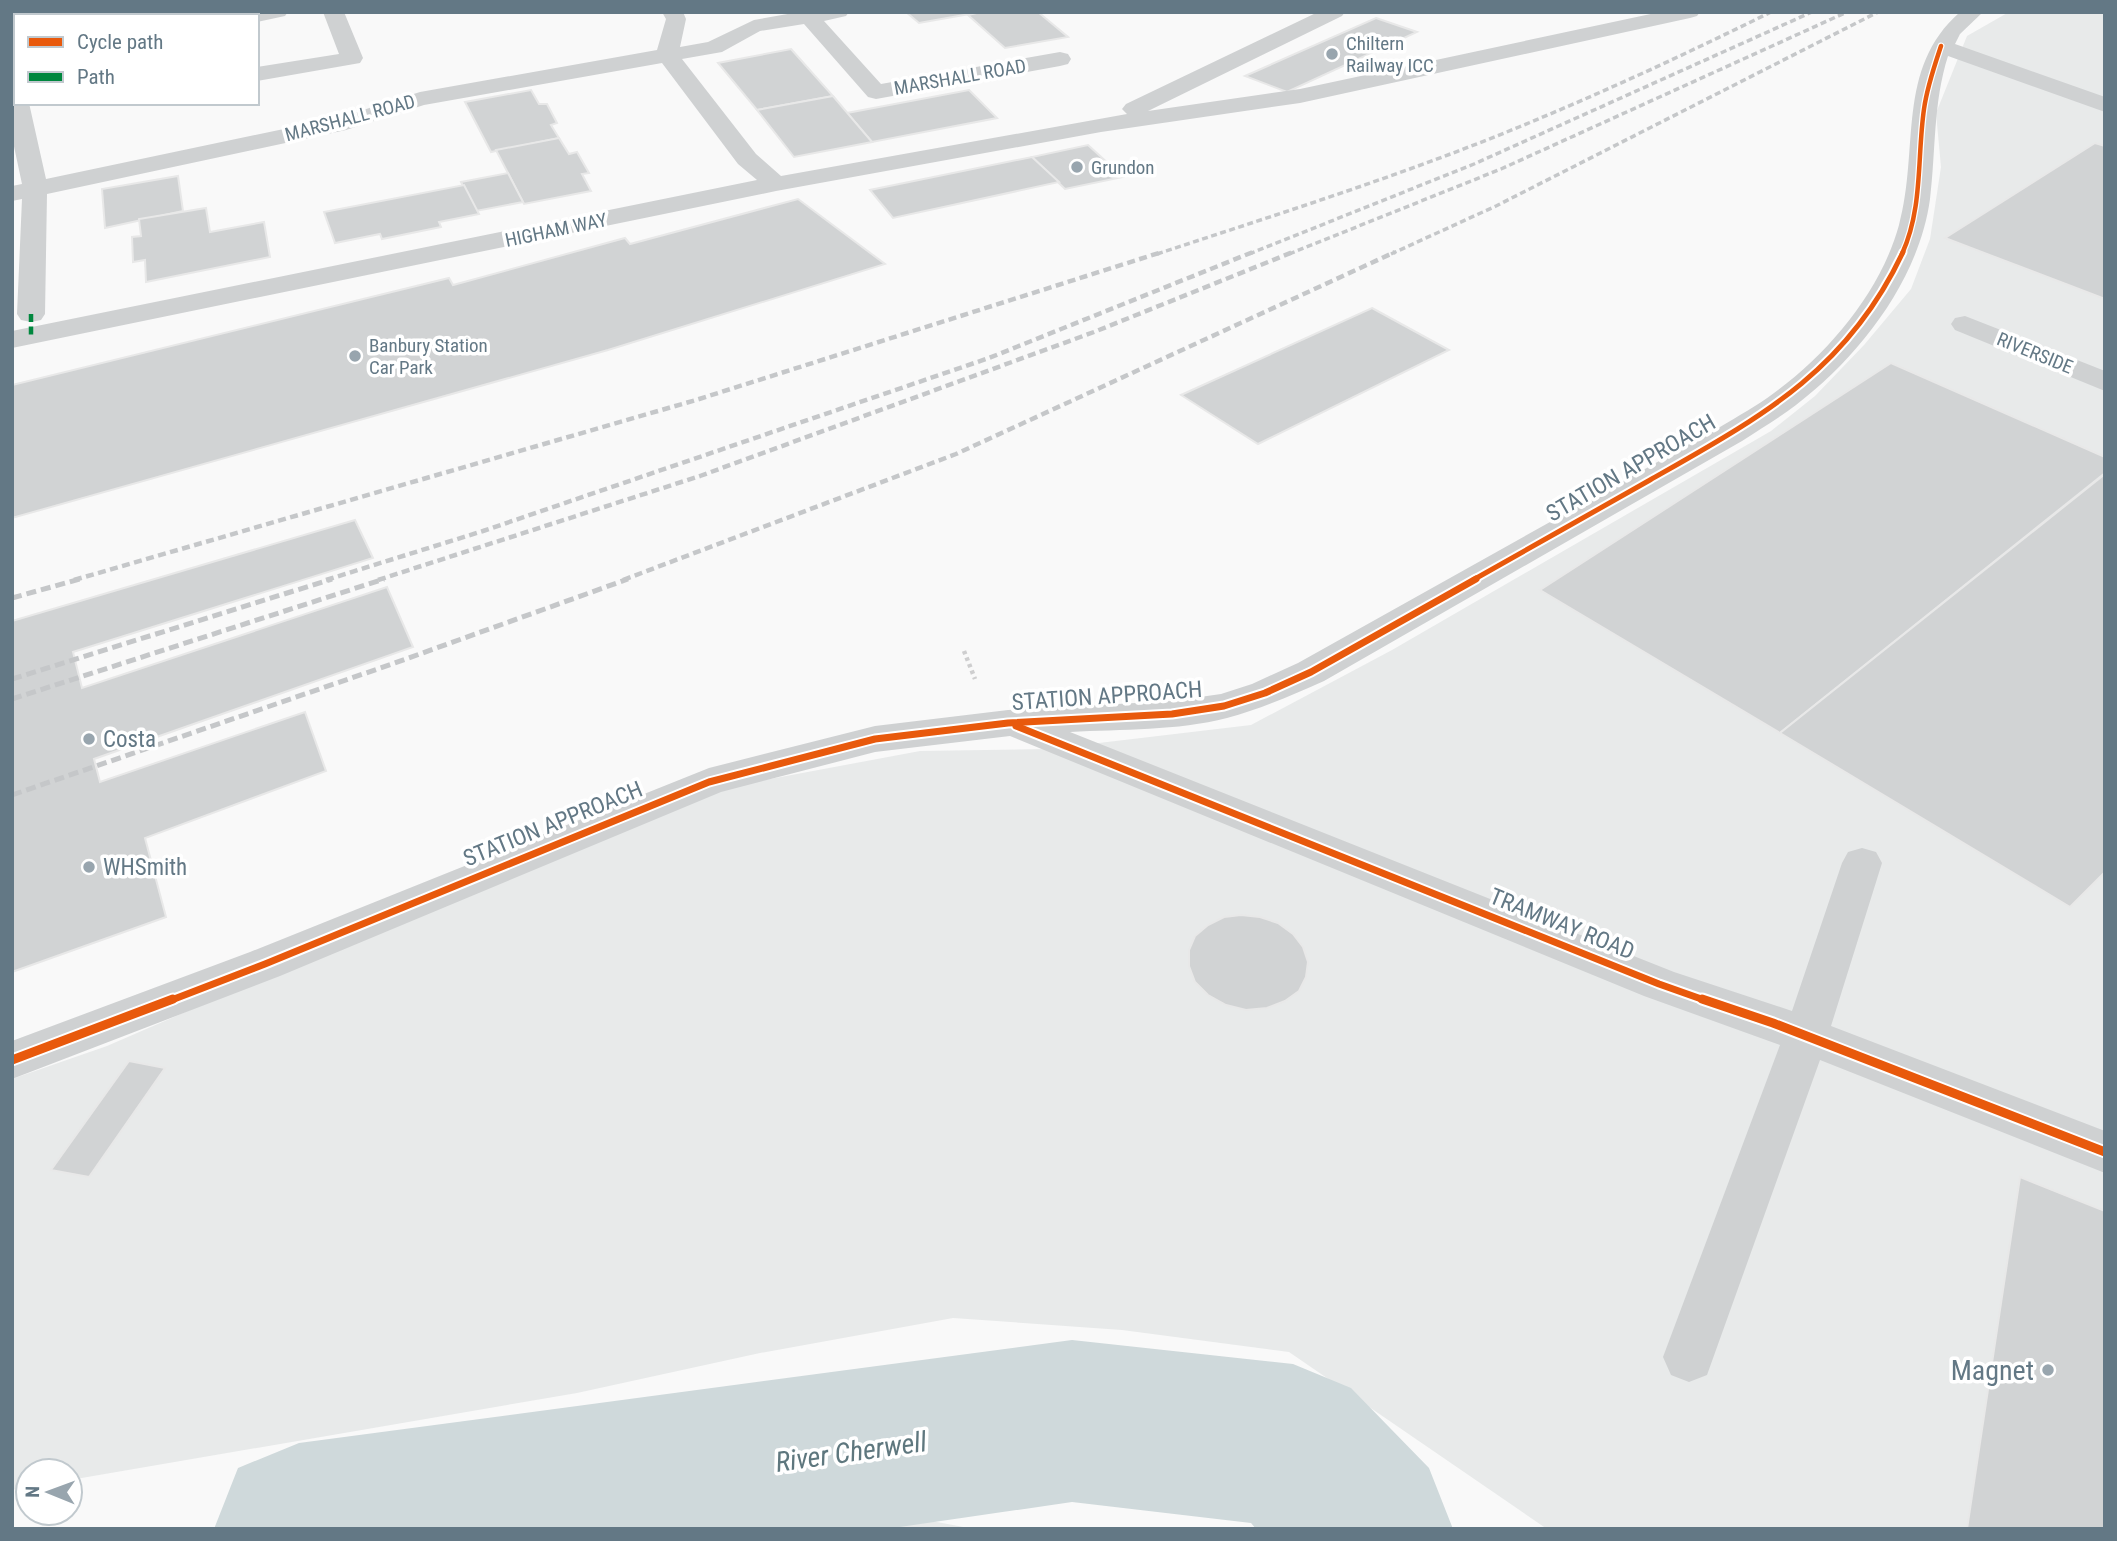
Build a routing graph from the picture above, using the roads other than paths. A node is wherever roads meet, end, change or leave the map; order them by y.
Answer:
1 (278, 12) edge
2 (333, 12) edge
3 (671, 12) edge
4 (839, 12) edge
5 (1335, 12) edge
6 (1690, 12) edge
7 (1973, 12) edge
8 (259, 15) edge
9 (809, 17) junction
10 (1941, 46) junction
11 (667, 55) junction
12 (1060, 58) dead end
13 (259, 74) edge
14 (15, 105) edge
15 (2105, 105) edge
16 (1101, 125) junction
17 (776, 184) junction
18 (24, 191) edge
19 (31, 314) dead end
20 (1965, 324) dead end
21 (12, 340) edge
22 (2105, 382) edge
23 (1009, 723) junction
24 (1862, 863) dead end
25 (1805, 1036) junction
26 (12, 1059) edge
27 (2105, 1152) edge
28 (1689, 1357) dead end

1 - 8 street
2 - 13 street
3 - 11 street
4 - 9 street, MARSHALL ROAD
5 - 16 street
6 - 16 street
7 - 10 street
9 - 11 street, MARSHALL ROAD
9 - 12 street, MARSHALL ROAD
10 - 15 street
10 - 23 street, STATION APPROACH
11 - 17 street
11 - 18 street, MARSHALL ROAD
14 - 18 street
16 - 17 street, HIGHAM WAY
17 - 21 street, HIGHAM WAY
18 - 19 street
20 - 22 street, RIVERSIDE
23 - 25 street, TRAMWAY ROAD
23 - 26 street, STATION APPROACH
24 - 25 street
25 - 27 street, TRAMWAY ROAD
25 - 28 street

